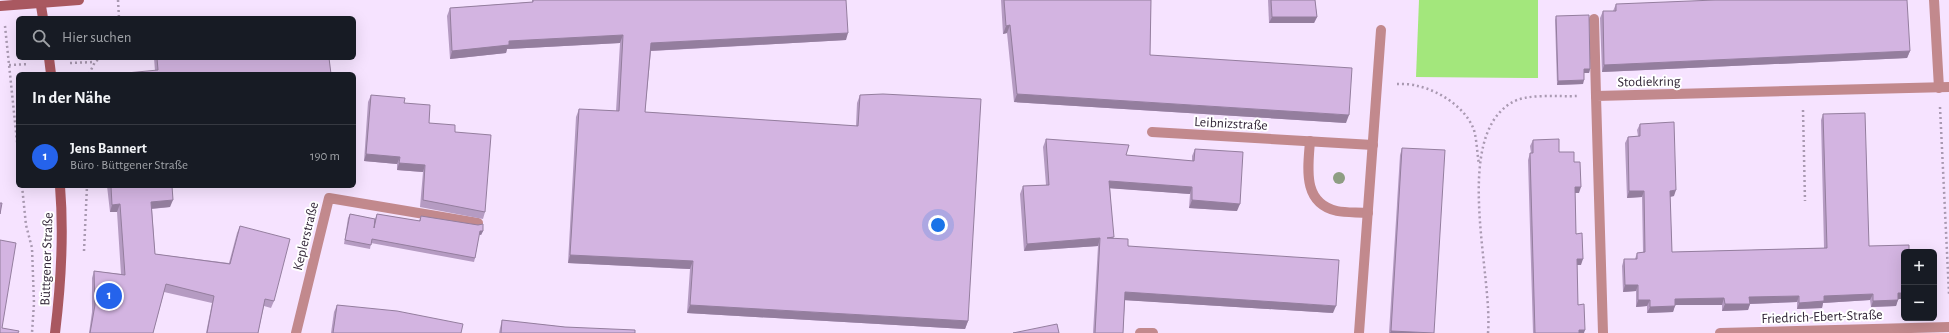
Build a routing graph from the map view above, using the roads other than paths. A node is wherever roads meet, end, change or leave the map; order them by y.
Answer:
1 (80, 0) edge
2 (1934, 0) edge
3 (40, 2) edge
4 (1, 6) edge
5 (43, 16) edge
6 (1594, 19) dead end
7 (1381, 30) dead end
8 (50, 60) edge
9 (51, 72) edge
10 (1944, 87) edge
11 (1596, 96) junction
12 (1152, 132) dead end
13 (1310, 141) junction
14 (1373, 145) junction
15 (60, 188) edge
16 (1368, 213) junction
17 (478, 222) edge
18 (1949, 327) edge
19 (1140, 332) edge
20 (55, 333) edge
21 (296, 333) edge
22 (1153, 333) edge
23 (1359, 333) edge
24 (1603, 333) edge
25 (1720, 333) edge

1 - 3 main road
2 - 10 street
3 - 4 main road
3 - 5 main road
6 - 11 street
7 - 14 street
8 - 9 main road
10 - 11 street, Stodiekring
11 - 24 street
12 - 13 street, Leibnizstraße
13 - 14 street, Leibnizstraße
13 - 16 street
14 - 16 street
15 - 20 main road, Büttgener Straße
16 - 23 street
17 - 21 street, Keplerstraße
18 - 25 street, Friedrich-Ebert-Straße
19 - 22 street

